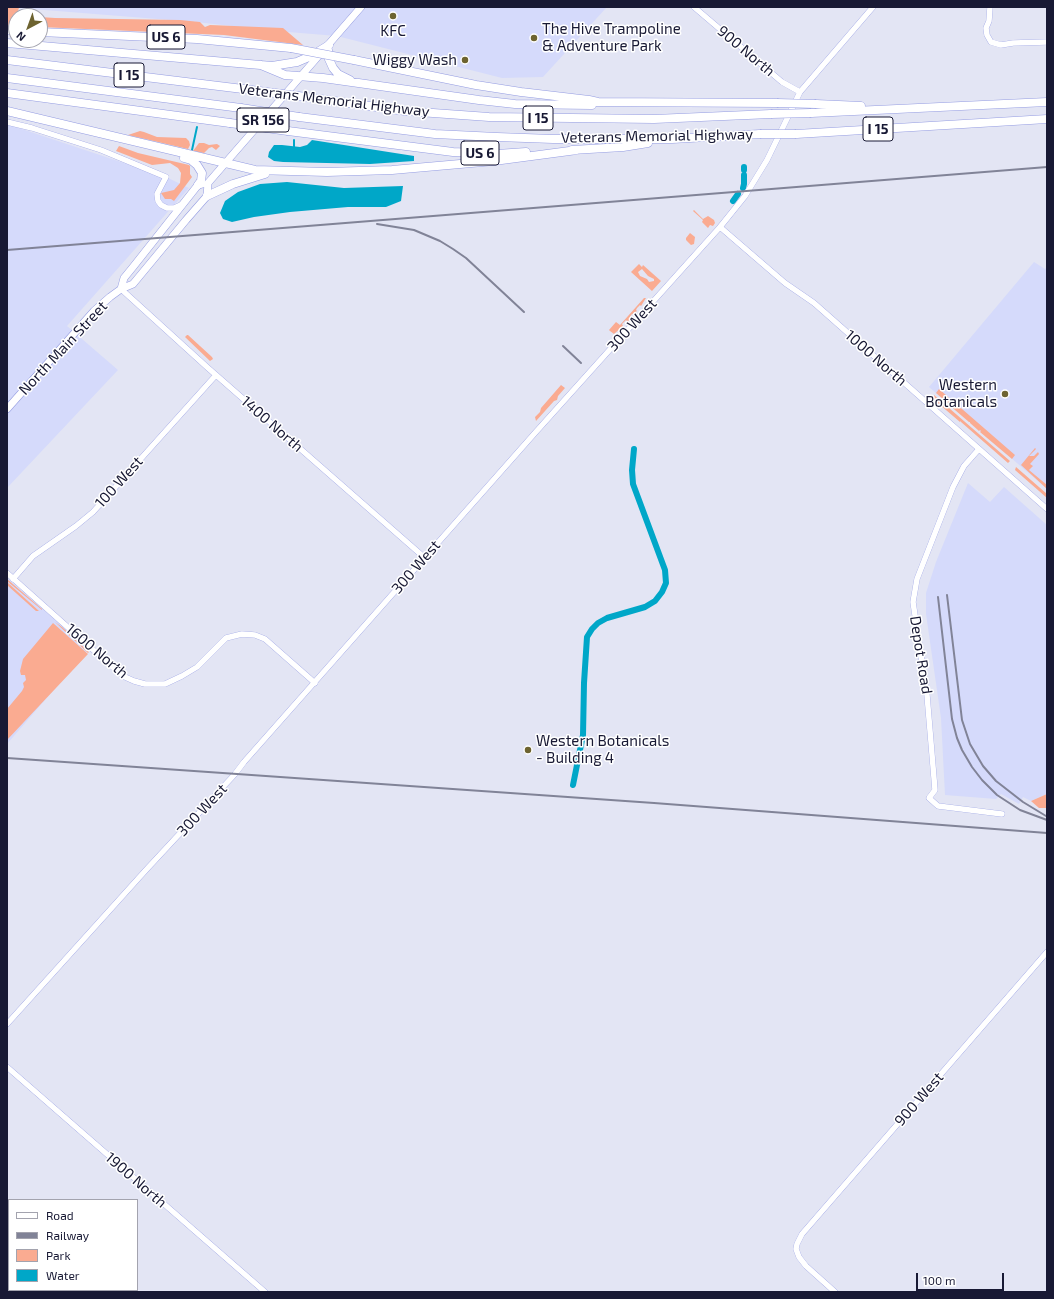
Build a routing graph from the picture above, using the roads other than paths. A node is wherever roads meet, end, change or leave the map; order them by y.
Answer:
1 (361, 7) edge
2 (694, 7) edge
3 (704, 7) edge
4 (873, 7) edge
5 (990, 7) edge
6 (700, 12) junction
7 (48, 32) edge
8 (1047, 42) edge
9 (7, 43) edge
10 (329, 45) junction
11 (7, 60) edge
12 (261, 65) junction
13 (301, 76) junction
14 (7, 78) edge
15 (357, 83) junction
16 (800, 92) junction
17 (7, 93) edge
18 (598, 102) junction
19 (1047, 102) edge
20 (906, 108) junction
21 (7, 111) edge
22 (1047, 119) edge
23 (7, 122) edge
24 (672, 139) junction
25 (163, 149) junction
26 (577, 150) junction
27 (225, 163) junction
28 (280, 171) junction
29 (208, 183) junction
30 (198, 185) junction
31 (208, 196) junction
32 (184, 203) junction
33 (720, 227) junction
34 (122, 289) junction
35 (216, 375) junction
36 (7, 409) edge
37 (979, 449) junction
38 (1047, 509) edge
39 (425, 558) junction
40 (7, 573) edge
41 (14, 579) junction
42 (315, 683) junction
43 (1002, 814) dead end
44 (1047, 952) edge
45 (7, 1024) edge
46 (7, 1067) edge
47 (265, 1292) edge
48 (834, 1292) edge

1 - 10 main road, SR 156
2 - 6 street, 900 North
3 - 6 street
4 - 16 street, 300 West
5 - 8 street
6 - 16 street, 900 North
7 - 18 highway, US 6, bridge
9 - 12 highway
10 - 12 highway
10 - 13 main road, SR 156
10 - 15 highway
11 - 20 highway, Veterans Memorial Highway / I 15, bridge
12 - 13 highway
13 - 15 highway
13 - 27 main road, SR 156
14 - 24 highway, Veterans Memorial Highway / I 15, bridge
15 - 18 highway
16 - 33 street, 300 West
17 - 26 highway, US 6, bridge
18 - 20 highway, US 6, bridge
19 - 20 highway, Veterans Memorial Highway / I 15
21 - 25 highway
22 - 24 highway, Veterans Memorial Highway / I 15, bridge
23 - 32 street
24 - 26 highway, US 6
25 - 27 highway
25 - 30 highway
26 - 28 highway
27 - 28 highway
27 - 29 main road
28 - 31 highway
29 - 30 main road
29 - 31 main road
30 - 32 main road, North Main Street
31 - 34 main road, North Main Street
32 - 34 main road, North Main Street
33 - 37 street, 1000 North
33 - 39 street, 300 West
34 - 35 street, 1400 North
34 - 36 main road, North Main Street
35 - 39 street, 1400 North
35 - 41 street, 100 West
37 - 38 street, 1000 North
37 - 43 street, Depot Road
39 - 42 street, 300 West
40 - 41 street, 1600 North
41 - 42 street, 1600 North
42 - 45 street, 300 West
44 - 48 street, 900 West
46 - 47 street, 1900 North

